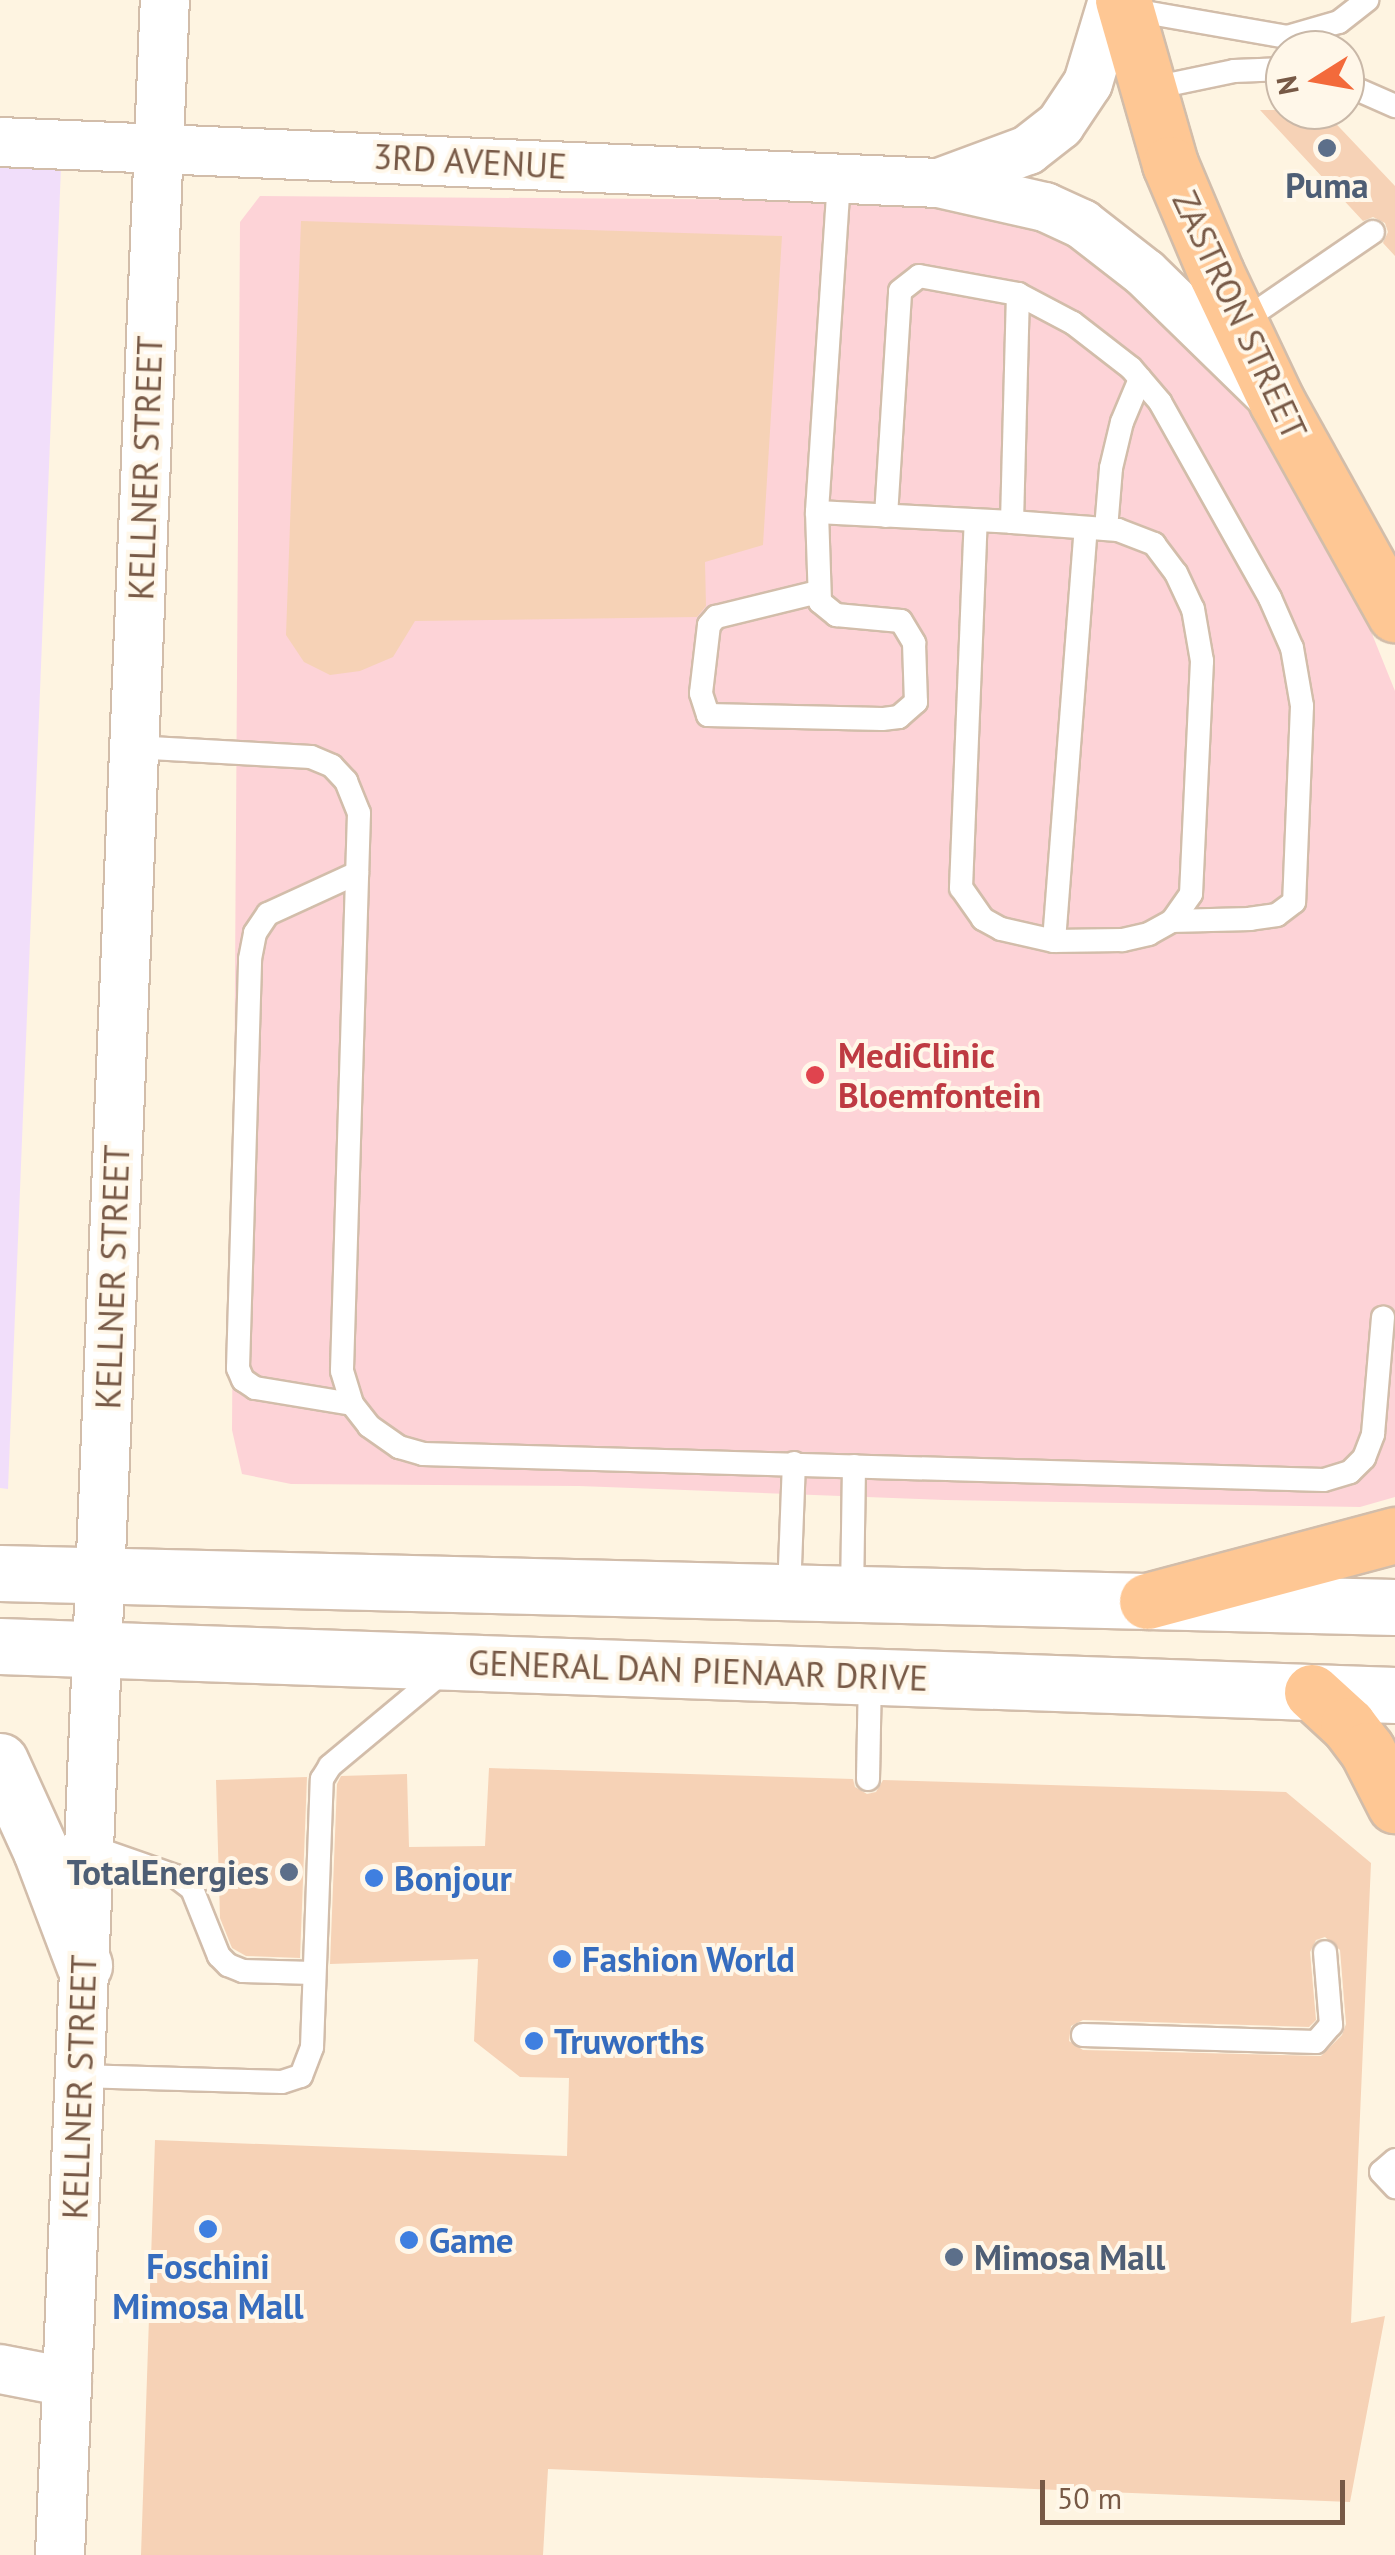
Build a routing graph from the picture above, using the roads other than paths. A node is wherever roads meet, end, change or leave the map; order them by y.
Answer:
1 (166, 0) edge
2 (1367, 0) edge
3 (1121, 3) edge
4 (1265, 70) edge
5 (1148, 89) junction
6 (1365, 93) edge
7 (1395, 106) edge
8 (0, 142) edge
9 (158, 148) junction
10 (839, 180) junction
11 (939, 183) junction
12 (1373, 232) dead end
13 (1018, 294) junction
14 (1240, 323) junction
15 (1140, 379) junction
16 (1277, 402) junction
17 (818, 512) junction
18 (886, 516) junction
19 (976, 521) junction
20 (1012, 522) junction
21 (1096, 529) junction
22 (818, 592) junction
23 (1395, 614) edge
24 (134, 747) junction
25 (357, 873) junction
26 (1172, 920) junction
27 (1054, 941) junction
28 (1382, 1317) dead end
29 (352, 1404) junction
30 (794, 1463) junction
31 (854, 1466) junction
32 (1395, 1535) edge
33 (0, 1573) edge
34 (100, 1576) junction
35 (793, 1593) junction
36 (852, 1594) junction
37 (1147, 1601) junction
38 (1395, 1608) edge
39 (0, 1646) edge
40 (96, 1648) junction
41 (456, 1661) junction
42 (870, 1676) junction
43 (1084, 1683) junction
44 (1312, 1692) junction
45 (1395, 1694) edge
46 (0, 1761) edge
47 (868, 1779) dead end
48 (1395, 1804) edge
49 (89, 1846) junction
50 (1325, 1952) dead end
51 (84, 1965) junction
52 (313, 1973) junction
53 (1083, 2034) dead end
54 (79, 2076) junction
55 (1395, 2160) edge
56 (1395, 2187) edge
57 (0, 2369) edge
58 (67, 2382) junction
59 (60, 2555) edge

1 - 9 street, KELLNER STREET
2 - 3 lane
3 - 5 highway, ZASTRON STREET
3 - 11 street, 3RD AVENUE
4 - 5 lane
5 - 14 highway, ZASTRON STREET
6 - 7 lane
8 - 9 street, 3RD AVENUE
9 - 10 street, 3RD AVENUE
9 - 24 street, KELLNER STREET
10 - 11 street, 3RD AVENUE
10 - 17 lane
11 - 16 street, 3RD AVENUE
12 - 14 lane
13 - 15 lane
13 - 18 lane
13 - 20 lane
14 - 16 highway, ZASTRON STREET
15 - 21 lane
15 - 26 lane
16 - 23 highway, ZASTRON STREET
17 - 18 lane
17 - 22 lane
18 - 19 lane
19 - 20 lane
19 - 27 lane
20 - 21 lane
21 - 26 lane
21 - 27 lane
22 - 22 lane
24 - 25 lane
24 - 34 street, KELLNER STREET
25 - 29 lane
25 - 29 lane
26 - 27 lane
28 - 31 lane
29 - 30 lane
30 - 31 lane
30 - 35 lane
31 - 36 lane
32 - 37 highway
33 - 34 street
34 - 35 street
34 - 40 street, KELLNER STREET
35 - 36 street
35 - 43 street
36 - 37 street
37 - 38 street
39 - 40 street, GENERAL DAN PIENAAR DRIVE
40 - 41 street, GENERAL DAN PIENAAR DRIVE
40 - 49 street, KELLNER STREET
41 - 42 street, GENERAL DAN PIENAAR DRIVE
41 - 52 lane
42 - 43 street, GENERAL DAN PIENAAR DRIVE
42 - 47 lane
43 - 44 street, GENERAL DAN PIENAAR DRIVE
44 - 45 street, GENERAL DAN PIENAAR DRIVE
44 - 48 highway
46 - 51 street
49 - 51 street, KELLNER STREET
49 - 52 lane
50 - 53 lane
51 - 54 street, KELLNER STREET
52 - 54 lane
54 - 58 street, KELLNER STREET
55 - 56 lane
57 - 58 street
58 - 59 street, KELLNER STREET

